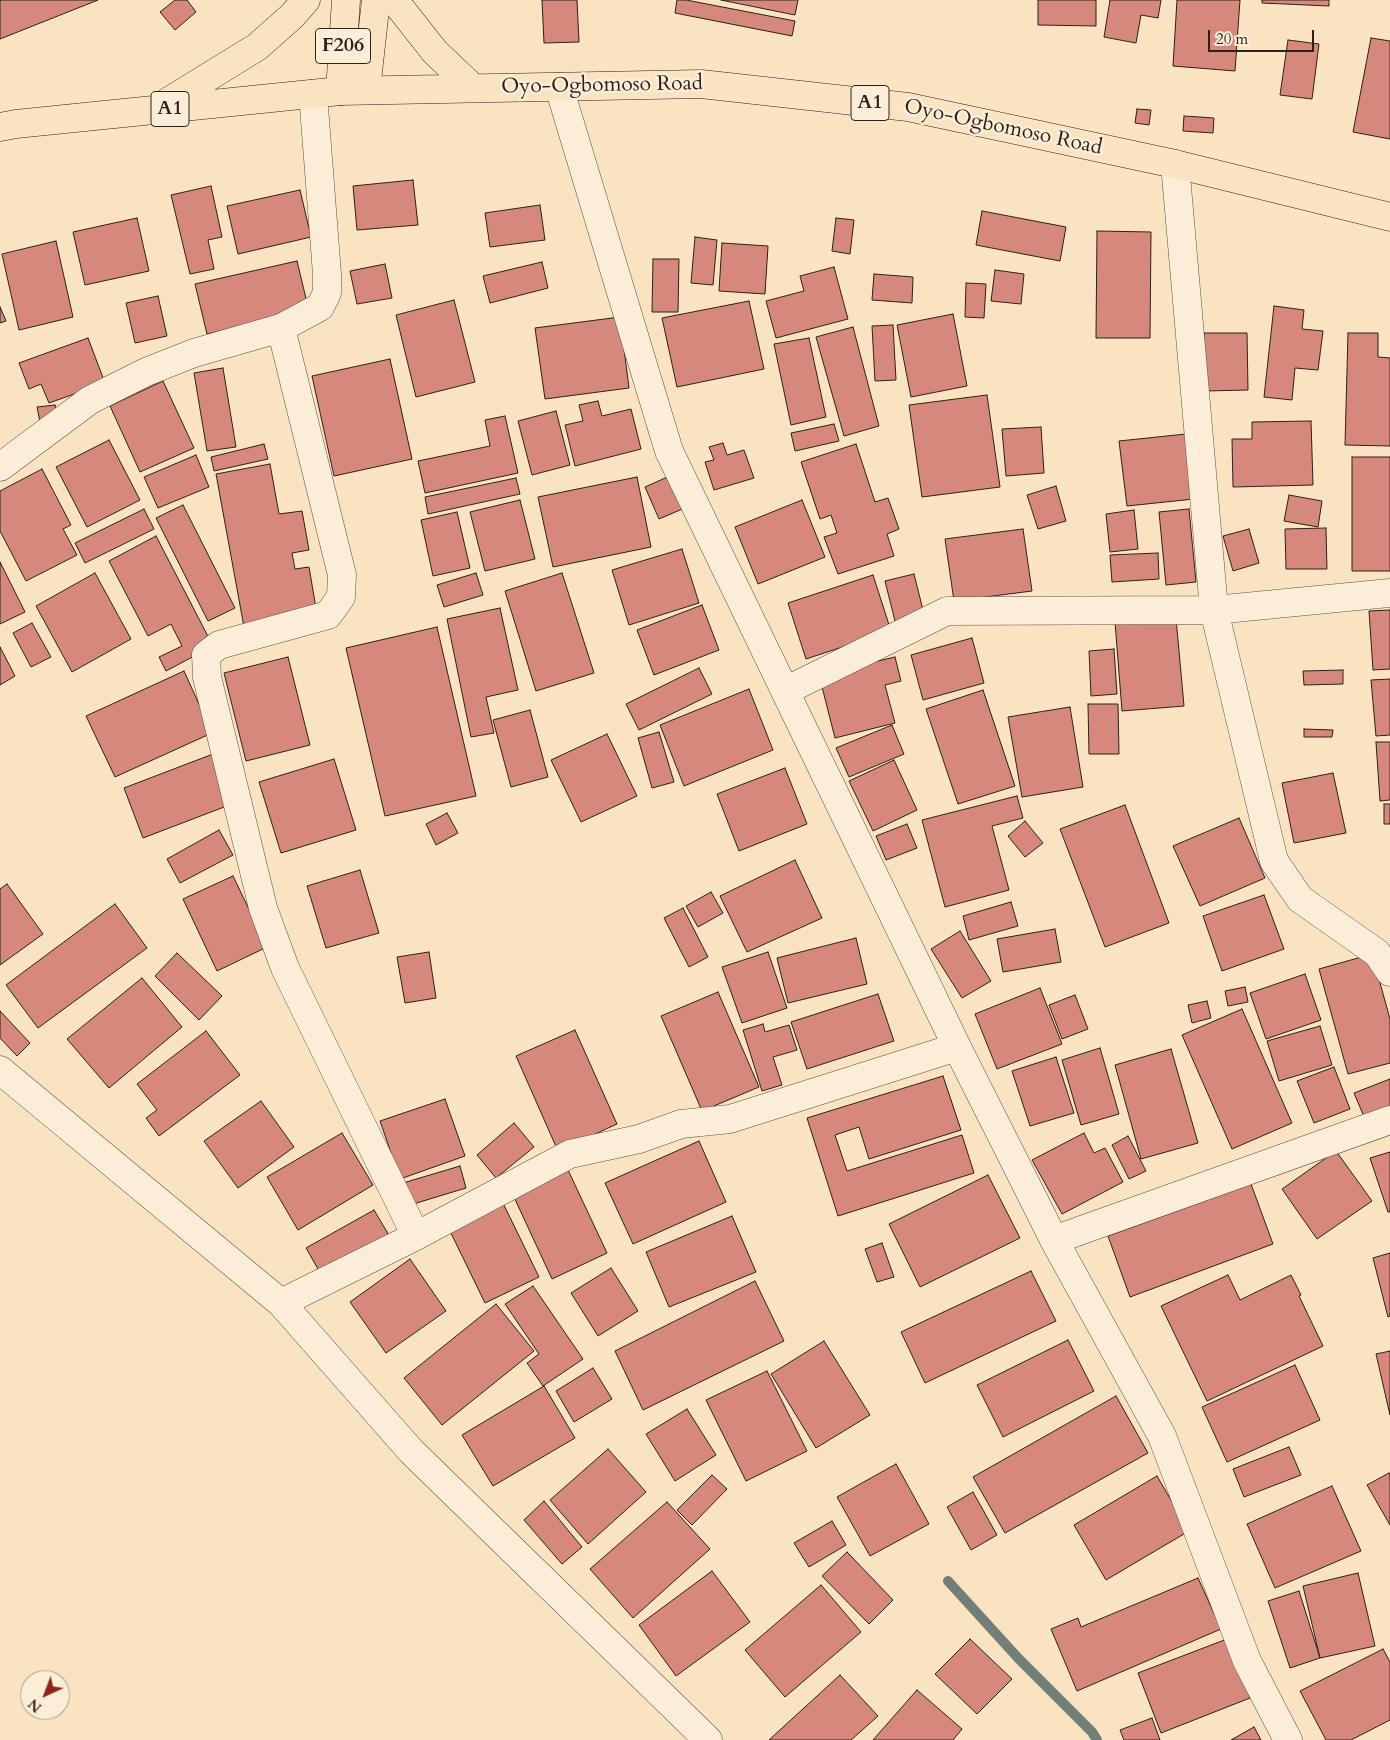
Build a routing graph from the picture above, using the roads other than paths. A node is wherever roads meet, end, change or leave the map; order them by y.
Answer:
1 (306, 0) edge
2 (346, 0) edge
3 (376, 0) edge
4 (394, 0) edge
5 (559, 87) junction
6 (473, 88) junction
7 (366, 90) junction
8 (340, 92) junction
9 (313, 94) junction
10 (154, 110) junction
11 (0, 127) edge
12 (1175, 164) junction
13 (1390, 217) edge
14 (281, 328) junction
15 (0, 467) edge
16 (1390, 593) edge
17 (1214, 610) junction
18 (785, 691) junction
19 (1386, 958) edge
20 (957, 1047) junction
21 (0, 1070) edge
22 (1390, 1120) edge
23 (416, 1236) junction
24 (1054, 1240) junction
25 (281, 1303) junction
26 (708, 1740) edge
27 (1288, 1740) edge

1 - 10 main road
2 - 8 main road, F206
3 - 7 main road, F206
4 - 6 main road
5 - 6 main road, Oyo-Ogbomoso Road / A1
5 - 12 main road, Oyo-Ogbomoso Road / A1
5 - 18 street
6 - 7 main road, Oyo-Ogbomoso Road / A1
7 - 8 main road, Oyo-Ogbomoso Road / A1
8 - 9 main road, A1
9 - 10 main road, A1
9 - 14 street
10 - 11 main road, A1
12 - 13 main road, Oyo-Ogbomoso Road / A1
12 - 17 street
14 - 15 street
14 - 23 street
16 - 17 street
17 - 18 street
17 - 19 street
18 - 20 street
20 - 23 street
20 - 24 street
21 - 25 street
22 - 24 street
23 - 25 street
24 - 27 street
25 - 26 street

